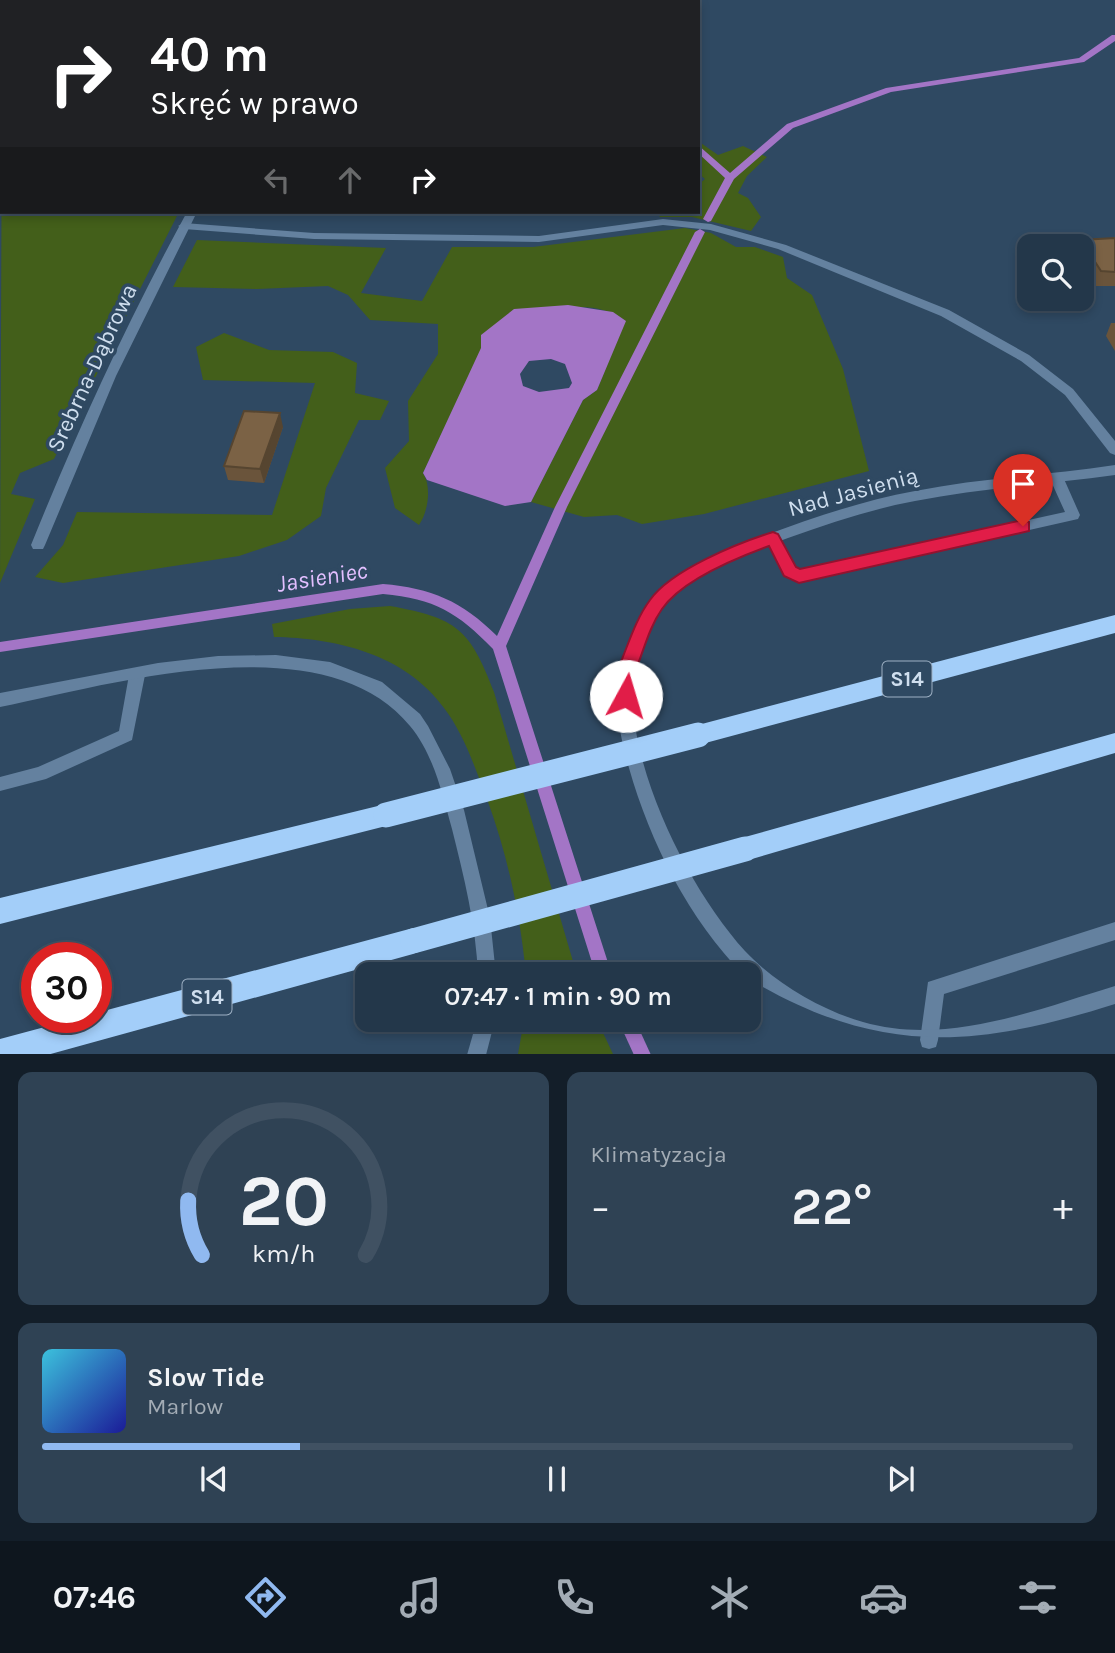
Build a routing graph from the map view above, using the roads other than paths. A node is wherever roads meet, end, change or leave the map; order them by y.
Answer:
1 (191, 214) edge
2 (184, 226) junction
3 (1115, 450) edge
4 (1115, 470) edge
5 (1056, 479) junction
6 (773, 538) junction
7 (38, 545) dead end
8 (1115, 624) edge
9 (137, 675) junction
10 (0, 700) edge
11 (1115, 743) edge
12 (0, 784) edge
13 (0, 911) edge
14 (1115, 931) edge
15 (487, 962) edge
16 (1115, 995) edge
17 (483, 1032) edge
18 (929, 1040) junction
19 (0, 1053) edge
20 (476, 1054) edge

1 - 2 street, Srebrna-Dąbrowa
2 - 3 street
2 - 7 street, Srebrna-Dąbrowa
4 - 5 street, Nad Jasienią
5 - 6 street, Nad Jasienią
5 - 6 street
6 - 18 street, Nad Jasienią
8 - 13 highway, S14, bridge
9 - 10 street
9 - 12 street
9 - 15 street
11 - 19 highway, S14, bridge
14 - 18 street
16 - 18 street, Nad Jasienią
17 - 20 street

